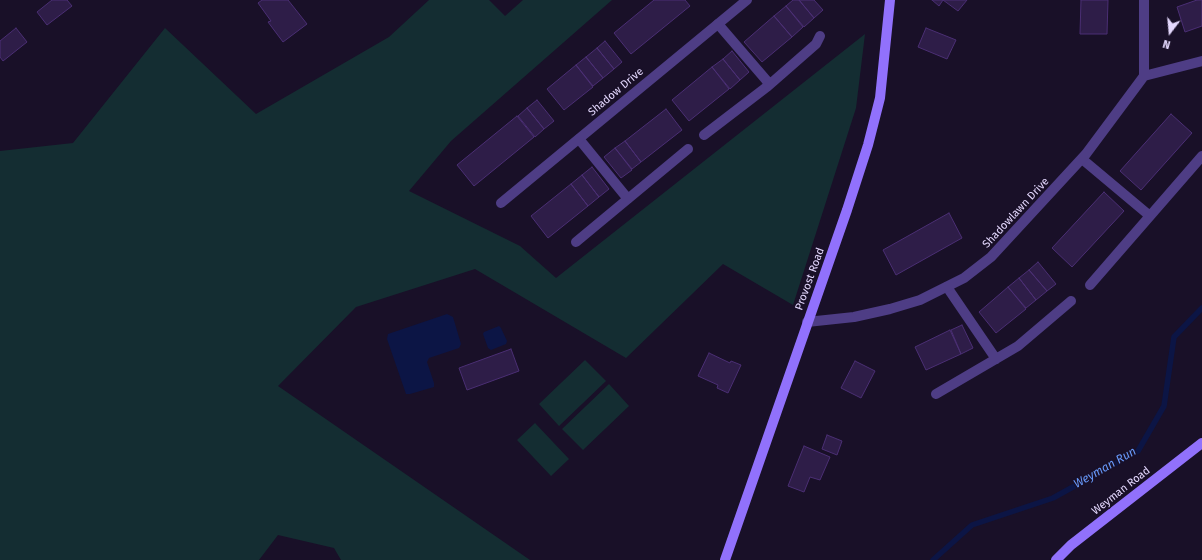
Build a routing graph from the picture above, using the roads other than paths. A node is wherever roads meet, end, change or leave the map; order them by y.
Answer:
1 (747, 0) edge
2 (890, 0) edge
3 (1144, 0) edge
4 (718, 24) junction
5 (820, 36) dead end
6 (1202, 61) edge
7 (1144, 76) junction
8 (768, 86) junction
9 (704, 135) dead end
10 (579, 139) junction
11 (688, 149) dead end
12 (1202, 156) edge
13 (1082, 159) junction
14 (628, 199) junction
15 (501, 204) dead end
16 (1150, 216) junction
17 (576, 242) dead end
18 (1090, 285) dead end
19 (947, 287) junction
20 (1071, 301) dead end
21 (807, 322) junction
22 (996, 359) junction
23 (936, 394) dead end
24 (1202, 443) edge
25 (725, 560) edge
26 (1056, 560) edge

1 - 4 street, Shadow Drive
2 - 21 street, Provost Road
3 - 7 street
4 - 8 street
4 - 10 street, Shadow Drive
5 - 8 street
6 - 7 street
7 - 13 street, Shadowlawn Drive
8 - 9 street
10 - 14 street
10 - 15 street, Shadow Drive
11 - 14 street
12 - 16 street
13 - 16 street
13 - 19 street, Shadowlawn Drive
14 - 17 street
16 - 18 street
19 - 21 street, Shadowlawn Drive
19 - 22 street
20 - 22 street
21 - 25 street, Provost Road
22 - 23 street
24 - 26 street, Weyman Road

